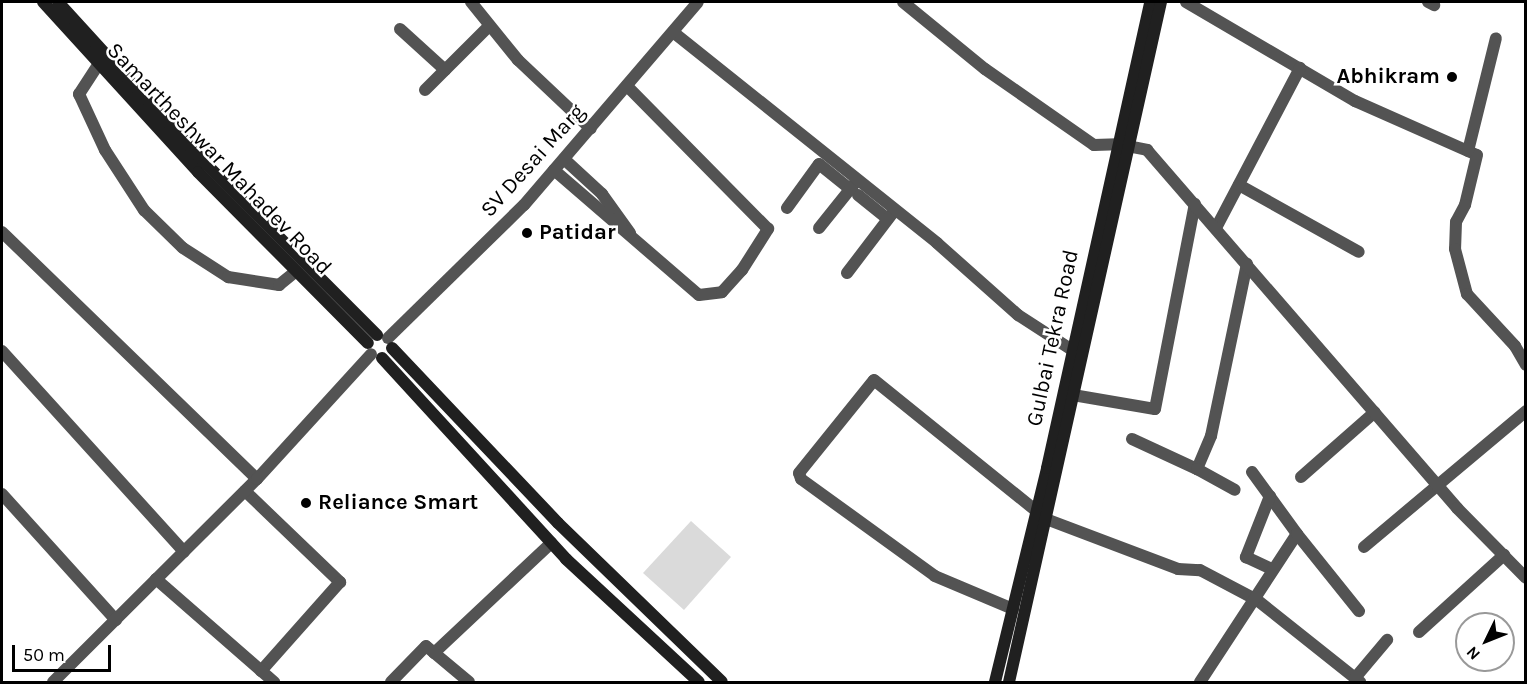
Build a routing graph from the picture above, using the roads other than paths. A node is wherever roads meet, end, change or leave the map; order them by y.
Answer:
1 (43, 2) edge
2 (58, 2) edge
3 (471, 2) edge
4 (698, 2) edge
5 (903, 2) edge
6 (1150, 2) edge
7 (1161, 2) edge
8 (1186, 2) edge
9 (489, 26) junction
10 (400, 29) dead end
11 (673, 32) junction
12 (1496, 38) dead end
13 (98, 65) junction
14 (1300, 68) junction
15 (445, 70) junction
16 (627, 86) junction
17 (425, 90) dead end
18 (591, 129) junction
19 (1123, 145) junction
20 (1468, 151) junction
21 (564, 159) junction
22 (822, 159) junction
23 (554, 170) junction
24 (1239, 185) junction
25 (855, 188) junction
26 (1195, 204) junction
27 (787, 208) dead end
28 (892, 214) junction
29 (819, 228) dead end
30 (1216, 228) junction
31 (2, 232) edge
32 (635, 242) junction
33 (1359, 252) dead end
34 (1247, 264) junction
35 (296, 271) junction
36 (847, 273) dead end
37 (380, 346) junction
38 (1072, 350) junction
39 (2, 351) edge
40 (1526, 364) edge
41 (1073, 395) junction
42 (1526, 411) edge
43 (1375, 412) junction
44 (1132, 439) dead end
45 (1197, 469) junction
46 (1252, 472) dead end
47 (1301, 477) dead end
48 (257, 479) junction
49 (1439, 486) junction
50 (1234, 490) dead end
51 (245, 491) junction
52 (2, 494) edge
53 (1270, 496) junction
54 (1041, 515) junction
55 (1297, 534) junction
56 (551, 543) junction
57 (1364, 547) dead end
58 (184, 552) junction
59 (1504, 555) junction
60 (1272, 569) junction
61 (1523, 573) edge
62 (156, 579) junction
63 (1257, 600) junction
64 (1013, 609) junction
65 (1359, 612) dead end
66 (116, 620) junction
67 (1419, 632) dead end
68 (1387, 640) dead end
69 (434, 653) junction
70 (261, 671) junction
71 (1357, 680) edge
72 (53, 682) edge
73 (274, 682) edge
74 (391, 682) edge
75 (469, 682) edge
76 (699, 682) edge
77 (722, 682) edge
78 (995, 682) edge
79 (1009, 682) edge
80 (1200, 682) edge

1 - 13 main road, Samartheshwar Mahadev Road
2 - 37 main road, Samartheshwar Mahadev Road
3 - 9 street
4 - 11 street, SV Desai Marg
5 - 19 street
6 - 19 main road, Gulbai Tekra Road
7 - 19 main road, Gulbai Tekra Road
8 - 14 street
9 - 15 street
9 - 18 street
10 - 15 street
11 - 16 street, SV Desai Marg
11 - 22 street
12 - 20 street
13 - 35 main road, Samartheshwar Mahadev Road
13 - 35 street
14 - 20 street
14 - 24 street
15 - 17 street
16 - 18 street, SV Desai Marg
16 - 32 street
18 - 21 street, SV Desai Marg
19 - 26 street
19 - 38 main road, Gulbai Tekra Road
19 - 41 main road, Gulbai Tekra Road
20 - 40 street
21 - 23 street, SV Desai Marg
21 - 32 street
22 - 25 street
22 - 27 street
23 - 32 street
23 - 37 street, SV Desai Marg
24 - 30 street
24 - 33 street
25 - 28 street
25 - 29 street
26 - 30 street
26 - 41 street
28 - 36 street
28 - 38 street
30 - 34 street
31 - 48 street
34 - 43 street
34 - 45 street
35 - 37 main road, Samartheshwar Mahadev Road
37 - 48 street, SV Desai Marg
37 - 56 main road
37 - 77 main road
38 - 54 main road, Gulbai Tekra Road
39 - 58 street
41 - 54 main road, Gulbai Tekra Road
42 - 49 street
43 - 47 street
43 - 49 street
44 - 45 street
45 - 50 street
46 - 53 street
48 - 51 street, SV Desai Marg
49 - 57 street
49 - 59 street
51 - 58 street, SV Desai Marg
51 - 70 street
52 - 66 street
53 - 55 street
53 - 60 street
54 - 63 street
54 - 64 main road, Gulbai Tekra Road
54 - 64 street
54 - 79 main road, Gulbai Tekra Road
55 - 60 street
55 - 65 street
56 - 69 street
56 - 76 main road
58 - 62 street, SV Desai Marg
59 - 61 street
59 - 67 street
60 - 63 street
62 - 66 street, SV Desai Marg
62 - 70 street
63 - 71 street
63 - 80 street
64 - 78 main road, Gulbai Tekra Road
66 - 72 street, SV Desai Marg
68 - 71 street
69 - 74 street
69 - 75 street
70 - 73 street

